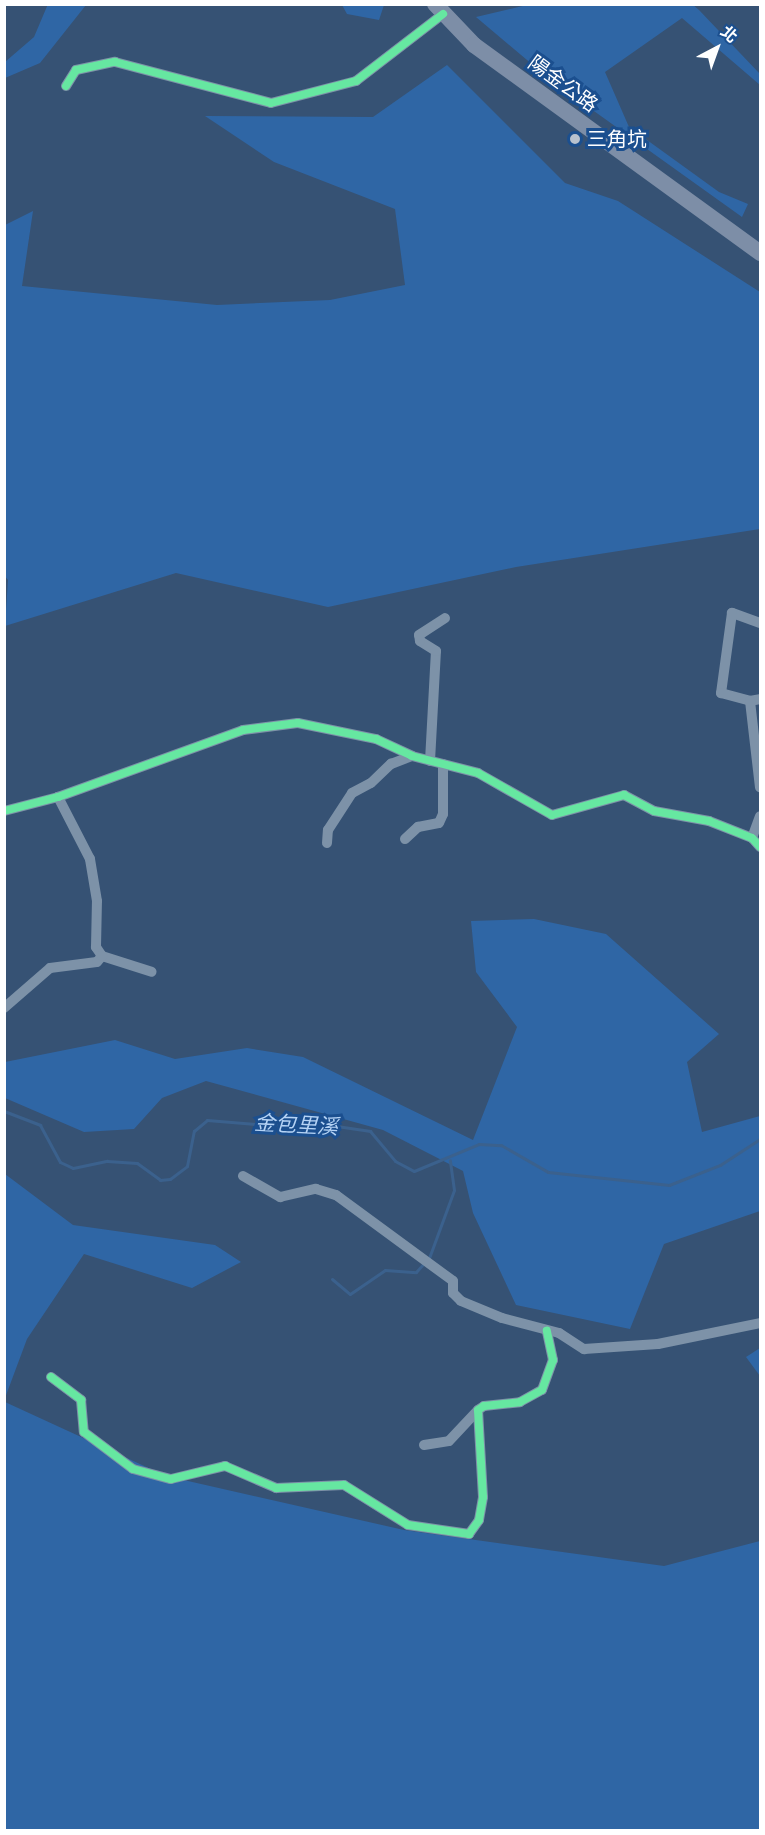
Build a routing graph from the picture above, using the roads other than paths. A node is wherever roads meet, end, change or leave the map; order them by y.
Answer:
1 (439, 9) edge
2 (66, 86) dead end
3 (760, 253) edge
4 (445, 618) dead end
5 (760, 623) edge
6 (755, 700) edge
7 (412, 756) junction
8 (430, 761) junction
9 (443, 764) junction
10 (760, 787) edge
11 (58, 797) junction
12 (4, 811) edge
13 (760, 816) edge
14 (752, 838) junction
15 (405, 839) dead end
16 (327, 843) dead end
17 (760, 847) edge
18 (102, 956) junction
19 (152, 972) dead end
20 (4, 1008) edge
21 (243, 1176) dead end
22 (760, 1323) edge
23 (547, 1331) junction
24 (51, 1377) dead end
25 (478, 1410) junction
26 (424, 1445) dead end

1 - 2 street
1 - 3 main road, 陽金公路
4 - 8 street
5 - 6 street
6 - 10 street
7 - 8 street
7 - 11 street
7 - 16 street
8 - 9 street
9 - 14 street
9 - 15 street
11 - 12 street
11 - 18 street
13 - 14 street
14 - 17 street
18 - 19 street
18 - 20 street
21 - 23 street
22 - 23 street
23 - 25 street
24 - 25 street
25 - 26 street

